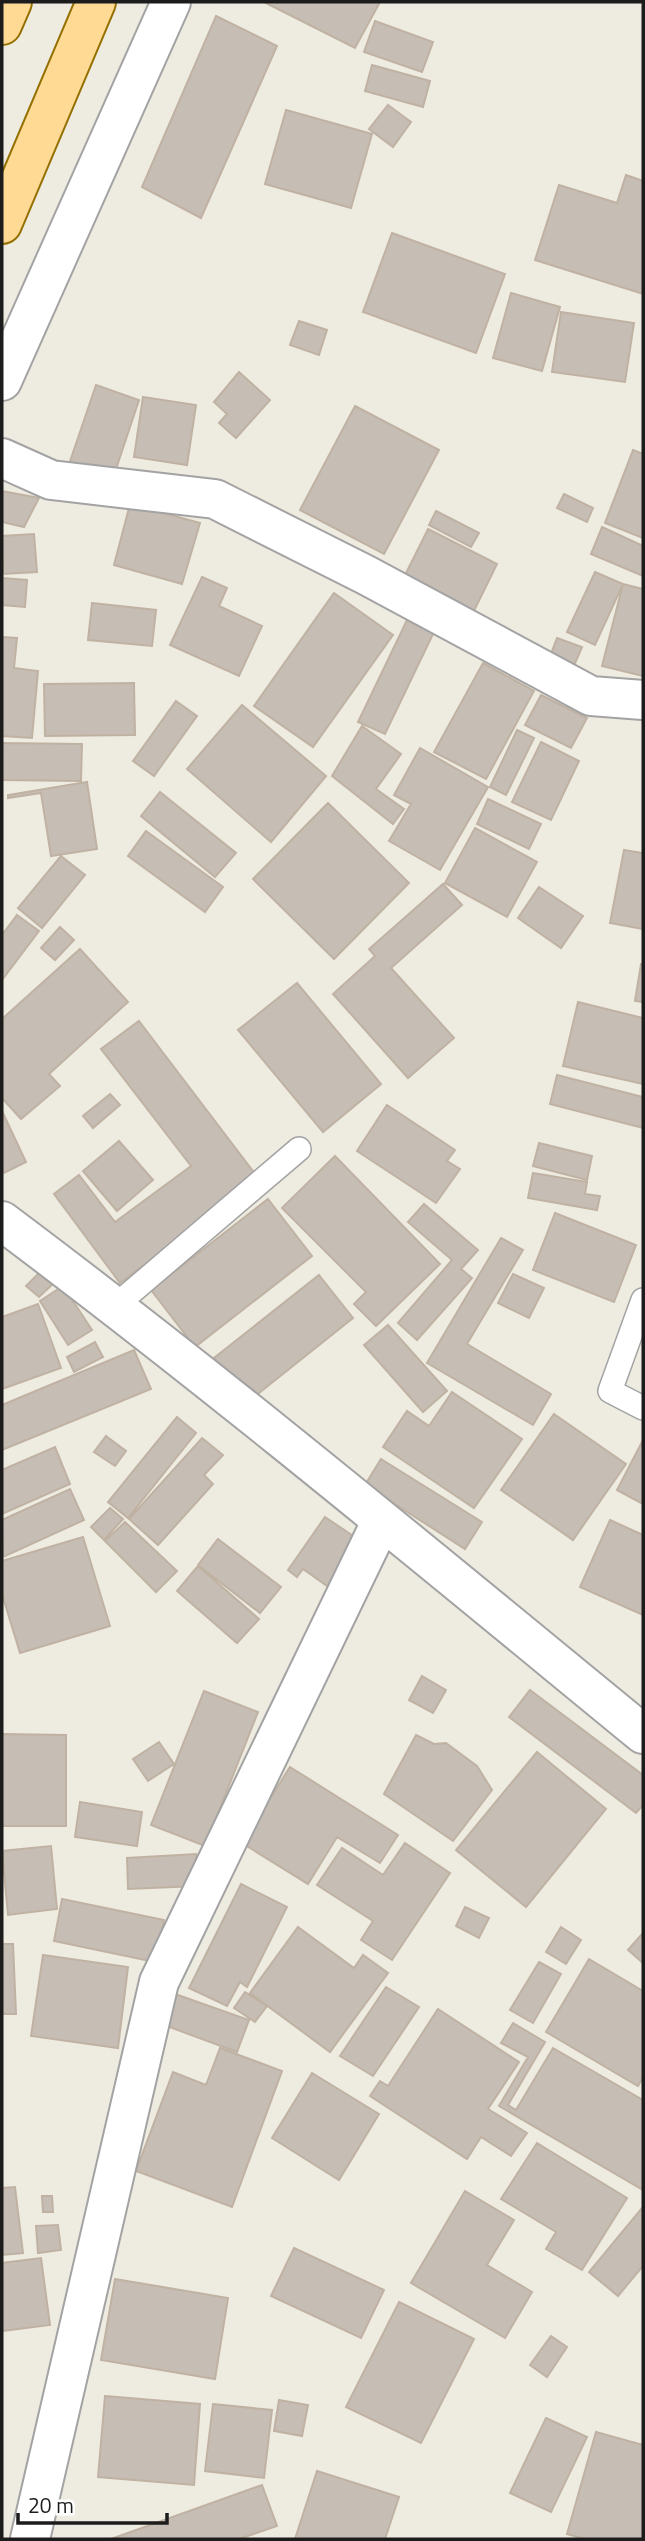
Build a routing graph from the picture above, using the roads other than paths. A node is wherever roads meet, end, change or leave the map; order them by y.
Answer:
1 (12, 2) edge
2 (96, 2) edge
3 (172, 2) edge
4 (2, 25) edge
5 (2, 224) edge
6 (2, 381) edge
7 (2, 458) edge
8 (643, 700) edge
9 (299, 1149) dead end
10 (2, 1221) edge
11 (643, 1300) edge
12 (114, 1306) junction
13 (643, 1408) edge
14 (382, 1520) junction
15 (643, 1734) edge
16 (30, 2539) edge

1 - 4 main road
2 - 5 main road
3 - 6 street
7 - 8 street
9 - 12 lane
10 - 12 street
11 - 13 lane
12 - 14 street
14 - 15 street
14 - 16 street

